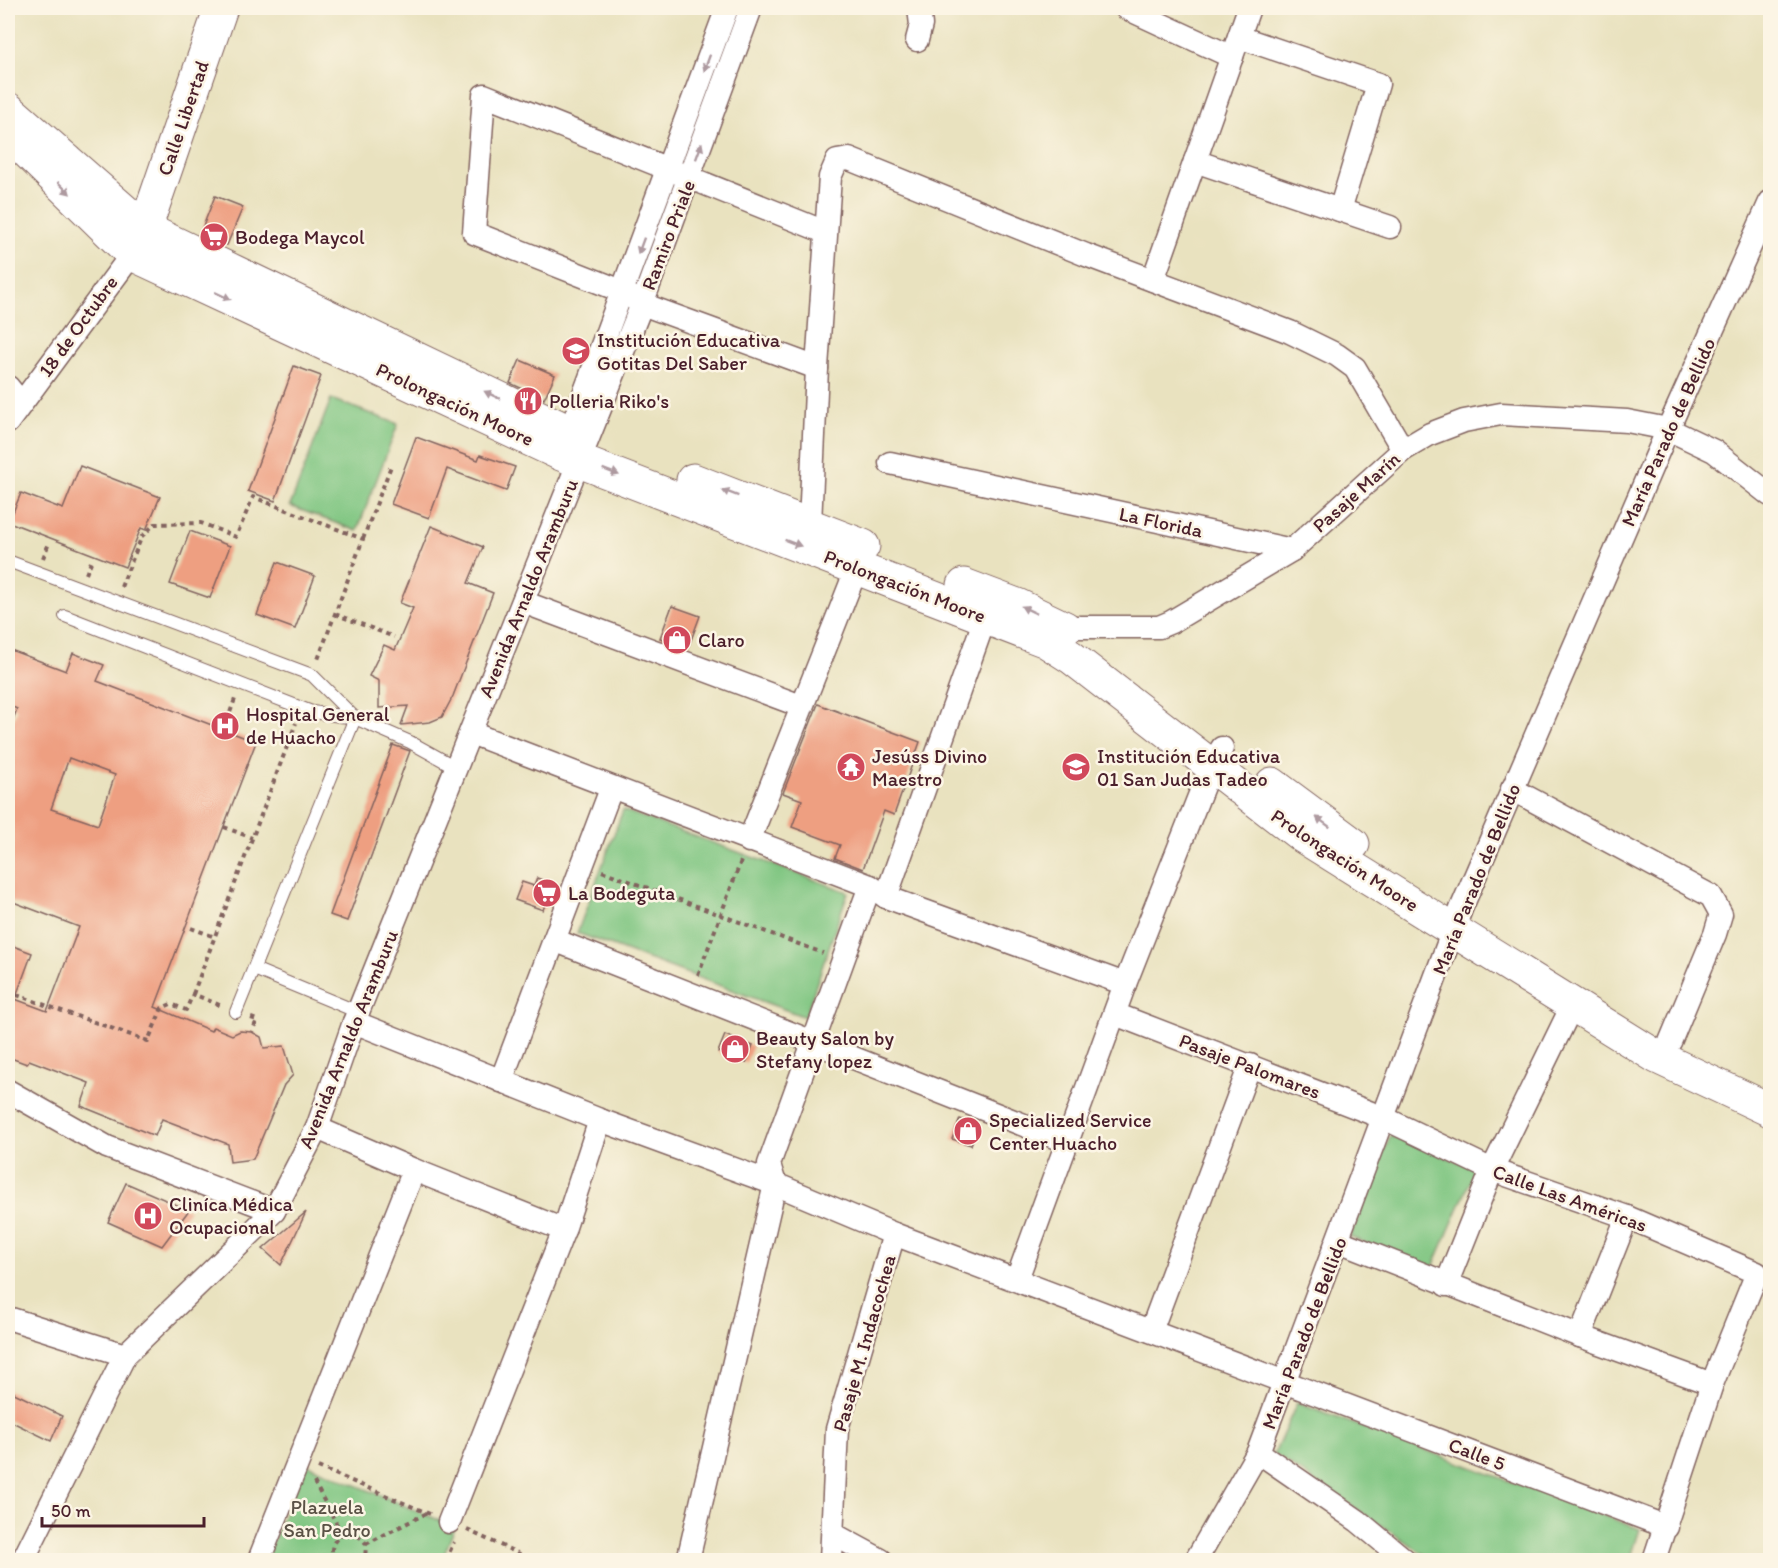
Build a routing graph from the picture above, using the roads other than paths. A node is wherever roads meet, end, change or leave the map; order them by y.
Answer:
1 (221, 8) edge
2 (727, 8) edge
3 (751, 8) edge
4 (920, 8) edge
5 (1126, 8) edge
6 (1249, 8) edge
7 (917, 40) dead end
8 (1235, 47) junction
9 (8, 109) edge
10 (8, 133) edge
11 (1195, 161) junction
12 (669, 168) junction
13 (690, 178) junction
14 (1770, 202) edge
15 (1340, 210) junction
16 (1390, 227) dead end
17 (825, 232) junction
18 (138, 241) junction
19 (1153, 280) junction
20 (633, 298) junction
21 (817, 368) junction
22 (14, 395) edge
23 (8, 422) edge
24 (1668, 429) junction
25 (574, 447) junction
26 (1402, 450) junction
27 (890, 463) dead end
28 (1770, 495) edge
29 (810, 524) junction
30 (1292, 550) junction
31 (861, 557) junction
32 (8, 561) edge
33 (523, 602) junction
34 (988, 607) junction
35 (64, 616) dead end
36 (1055, 634) junction
37 (801, 706) junction
38 (355, 718) junction
39 (471, 733) junction
40 (1217, 757) junction
41 (457, 768) junction
42 (611, 789) junction
43 (1512, 789) junction
44 (749, 841) junction
45 (878, 891) junction
46 (1457, 919) junction
47 (554, 940) junction
48 (254, 969) junction
49 (1125, 984) junction
50 (1572, 1006) junction
51 (236, 1012) road end
52 (1115, 1014) junction
53 (356, 1017) junction
54 (815, 1041) junction
55 (1670, 1042) junction
56 (1250, 1065) junction
57 (501, 1081) junction
58 (8, 1090) edge
59 (1769, 1096) edge
60 (1384, 1118) junction
61 (600, 1120) junction
62 (317, 1128) junction
63 (1067, 1143) junction
64 (414, 1170) junction
65 (1492, 1170) junction
66 (775, 1184) junction
67 (274, 1211) junction
68 (1627, 1218) junction
69 (564, 1230) junction
70 (894, 1234) junction
71 (1339, 1241) junction
72 (1017, 1279) junction
73 (1446, 1284) junction
74 (8, 1318) edge
75 (1152, 1331) junction
76 (1580, 1336) junction
77 (125, 1355) junction
78 (1287, 1382) junction
79 (1712, 1384) junction
80 (1258, 1452) junction
81 (449, 1522) road end
82 (1667, 1527) junction
83 (833, 1534) junction
84 (23, 1560) edge
85 (258, 1560) edge
86 (688, 1560) edge
87 (831, 1560) edge
88 (881, 1560) edge
89 (1196, 1560) edge
90 (1406, 1560) edge
91 (1654, 1560) edge

1 - 18 street, Calle Libertad
2 -> 12 street, Ramiro Priale
13 -> 3 street, Ramiro Priale
4 - 7 street
5 - 8 street
6 - 8 street
8 - 11 street
8 - 15 street
9 - 18 street, Prolongación Moore
10 -> 18 street, Prolongación Moore
11 - 15 street
11 - 19 street
12 - 13 street
12 -> 20 street, Ramiro Priale
12 - 20 street
13 - 17 street
13 - 20 street, Ramiro Priale
14 - 24 street, María Parado de Bellido
15 - 16 street
17 - 19 street
17 - 21 street
18 - 22 street, 18 de Octubre
18 - 25 street, Prolongación Moore
19 - 26 street
20 - 21 street
20 - 25 street, Ramiro Priale
21 - 29 street
22 - 23 street, 18 de Octubre
24 - 26 street, Pasaje Marín
24 - 28 street, Pasaje Marín
24 - 43 street, María Parado de Bellido
29 -> 25 street, Prolongación Moore
25 -> 31 street, Prolongación Moore
25 - 33 street, Avenida Arnaldo Aramburu
26 - 30 street, Pasaje Marín
27 - 30 street, La Florida
29 - 31 street, Prolongación Moore
30 - 36 street, Pasaje Marín
31 - 34 street, Prolongación Moore
31 - 37 street
32 - 38 lane
33 - 37 street
33 - 39 street, Avenida Arnaldo Aramburu
34 - 36 street, Prolongación Moore
34 - 45 street
35 - 38 lane
36 - 40 street, Prolongación Moore
37 - 44 street
38 - 41 lane
38 - 48 lane
39 - 41 street, Avenida Arnaldo Aramburu
39 - 42 street
40 - 46 street, Prolongación Moore
40 - 49 street
41 - 53 street, Avenida Arnaldo Aramburu
42 - 44 street
42 - 47 street
43 - 46 street, María Parado de Bellido
43 - 55 street
44 - 45 street
45 - 49 street
45 - 54 street
46 - 50 street, Prolongación Moore
46 - 55 street, Prolongación Moore
46 - 60 street, María Parado de Bellido
47 - 54 street
47 - 57 street
48 - 51 lane
48 - 53 lane
49 - 52 street
50 - 59 street, Prolongación Moore
50 - 65 street
52 - 56 street, Pasaje Palomares
52 - 63 street
53 - 57 street, Calle 5
53 - 62 street, Avenida Arnaldo Aramburu
54 - 63 street
54 - 66 street
55 - 59 street, Prolongación Moore
56 - 60 street, Pasaje Palomares
56 - 75 street
57 - 61 street, Calle 5
58 - 67 street
60 - 65 street, Calle Las Américas
60 - 71 street, María Parado de Bellido
61 - 66 street, Calle 5
61 - 69 street
62 - 64 street
62 - 67 street, Avenida Arnaldo Aramburu
63 - 72 street
64 - 69 street
64 - 85 street
65 - 68 street, Calle Las Américas
65 - 73 street
66 - 70 street, Calle 5
66 - 86 street
67 - 77 street, Avenida Arnaldo Aramburu
68 - 76 street
68 - 79 street, Calle Las Américas
69 - 81 street
70 - 72 street, Calle 5
70 - 83 street, Pasaje M. Indacochea
71 - 73 street
71 - 78 street, María Parado de Bellido
72 - 75 street, Calle 5
73 - 76 street
74 - 77 street
75 - 78 street, Calle 5
76 - 79 street
77 - 84 street, Avenida Arnaldo Aramburu
78 - 80 street, María Parado de Bellido
78 - 82 street, Calle 5
79 - 82 street
80 - 89 street, María Parado de Bellido
80 - 90 street
82 - 91 street
83 - 87 street, Pasaje M. Indacochea
83 - 88 street

